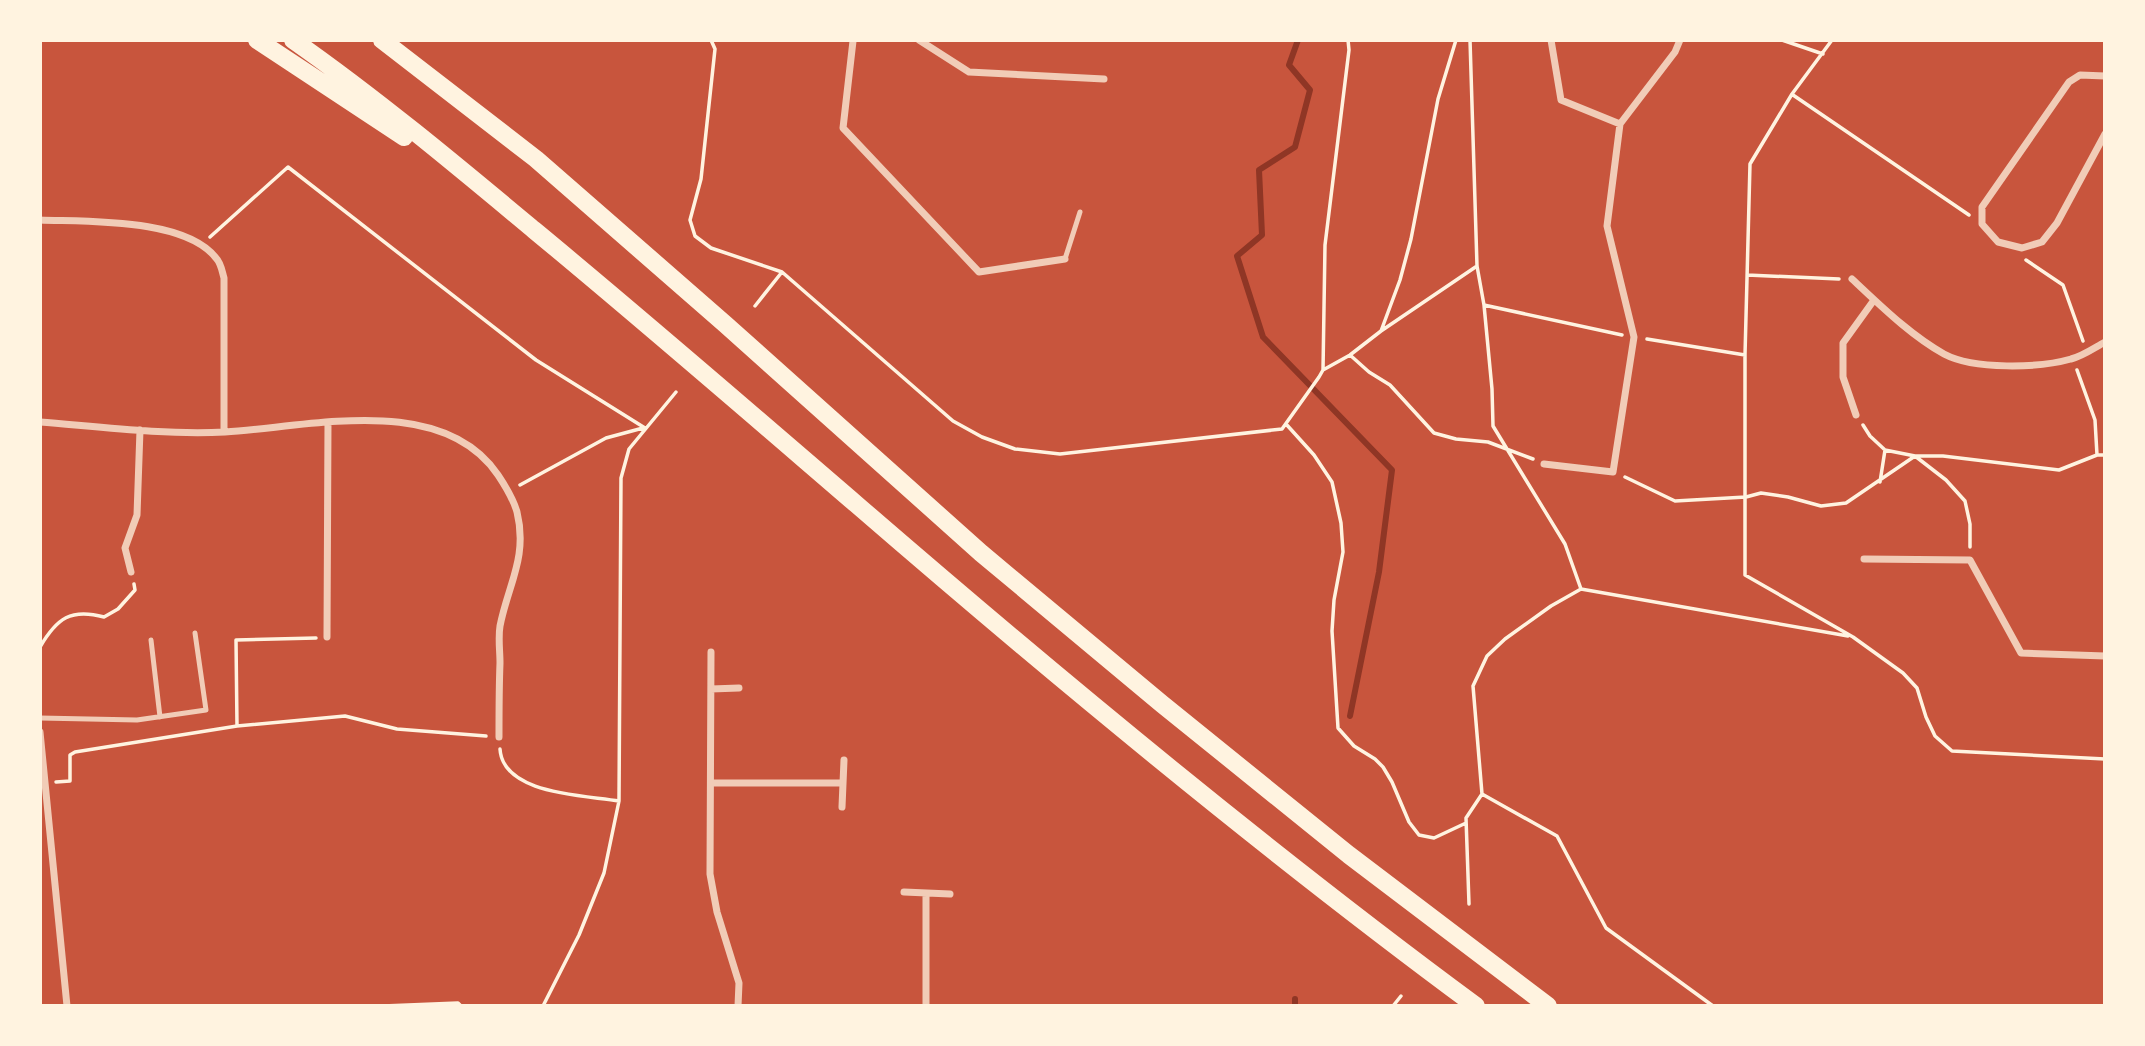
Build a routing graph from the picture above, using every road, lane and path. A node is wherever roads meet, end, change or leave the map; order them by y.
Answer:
1 (257, 40) edge
2 (293, 40) edge
3 (382, 40) edge
4 (711, 40) edge
5 (853, 40) edge
6 (919, 40) edge
7 (1349, 40) edge
8 (1456, 40) edge
9 (1470, 40) edge
10 (1551, 40) edge
11 (1681, 40) edge
12 (1782, 40) edge
13 (1832, 40) edge
14 (1965, 40) edge
15 (1970, 40) edge
16 (1824, 54) junction
17 (2105, 76) edge
18 (1104, 79) dead end
19 (1792, 94) junction
20 (1620, 124) junction
21 (2105, 134) edge
22 (484, 188) junction
23 (1080, 212) dead end
24 (40, 220) edge
25 (1982, 224) junction
26 (1998, 242) junction
27 (202, 244) junction
28 (1065, 259) joint
29 (1477, 265) junction
30 (782, 272) junction
31 (1747, 275) junction
32 (1852, 279) joint
33 (1874, 300) junction
34 (1484, 305) junction
35 (755, 306) dead end
36 (1381, 331) junction
37 (1634, 337) junction
38 (2105, 342) edge
39 (2087, 352) junction
40 (1350, 355) junction
41 (1745, 355) junction
42 (2071, 359) junction
43 (1323, 370) junction
44 (677, 392) dead end
45 (1856, 415) joint
46 (40, 422) edge
47 (328, 422) junction
48 (1284, 426) junction
49 (645, 428) junction
50 (140, 430) junction
51 (224, 432) junction
52 (1505, 447) junction
53 (1885, 450) junction
54 (2096, 455) junction
55 (1915, 456) junction
56 (2105, 456) edge
57 (1544, 464) joint
58 (1613, 472) junction
59 (1880, 482) junction
60 (509, 491) junction
61 (1746, 497) junction
62 (1864, 559) dead end
63 (1970, 560) junction
64 (131, 572) joint
65 (1581, 589) junction
66 (195, 633) dead end
67 (327, 637) joint
68 (1853, 637) junction
69 (151, 640) dead end
70 (40, 648) edge
71 (711, 652) dead end
72 (2105, 656) edge
73 (739, 688) dead end
74 (711, 689) junction
75 (160, 717) junction
76 (40, 718) edge
77 (237, 726) junction
78 (40, 732) edge
79 (499, 737) junction
80 (2105, 759) edge
81 (844, 760) dead end
82 (47, 783) junction
83 (711, 783) junction
84 (843, 783) junction
85 (1482, 794) junction
86 (619, 801) junction
87 (842, 807) dead end
88 (1465, 823) junction
89 (904, 892) dead end
90 (926, 894) junction
91 (950, 894) dead end
92 (1469, 904) dead end
93 (1401, 996) dead end
94 (67, 1006) edge
95 (383, 1006) edge
96 (461, 1006) edge
97 (543, 1006) edge
98 (738, 1006) edge
99 (926, 1006) edge
100 (1394, 1006) edge
101 (1476, 1006) edge
102 (1548, 1006) edge
103 (1713, 1006) edge

1 - 22 highway
2 - 22 highway
3 - 102 highway
4 - 30 path
5 - 28 street
6 - 18 street
7 - 43 path
8 - 36 path
9 - 29 path
10 - 20 street
11 - 20 street
12 - 16 path
13 - 16 path
14 - 15 path
16 - 19 path
17 - 25 street
19 - 25 path
19 - 31 path
20 - 37 street
21 - 26 street
22 - 101 highway
23 - 28 lane
24 - 27 street
25 - 26 street
26 - 39 path
27 - 49 path
27 - 51 street
29 - 34 path
29 - 36 path
30 - 35 path
30 - 48 path
31 - 32 path
31 - 41 path
32 - 33 street
33 - 42 street
33 - 45 street
34 - 37 path
34 - 52 path
36 - 40 path
37 - 41 path
37 - 58 street
38 - 39 street
39 - 42 street
40 - 43 path
40 - 52 path
41 - 61 path
42 - 54 path
43 - 48 path
44 - 49 path
45 - 53 path
46 - 50 street
47 - 51 street
47 - 60 street
47 - 67 street
48 - 88 path
49 - 60 path
49 - 86 path
50 - 51 street
50 - 64 street
52 - 57 path
52 - 65 path
53 - 55 path
53 - 59 path
54 - 55 path
54 - 56 path
55 - 59 path
55 - 63 path
57 - 58 street
58 - 61 path
59 - 61 path
60 - 79 street
61 - 68 path
62 - 63 street
63 - 72 street
64 - 70 path
65 - 68 path
65 - 85 path
66 - 75 lane
67 - 77 path
68 - 80 path
69 - 75 lane
71 - 74 street
73 - 74 street
74 - 83 street
75 - 76 lane
77 - 79 path
77 - 82 path
78 - 82 street
79 - 86 path
81 - 84 street
82 - 94 street
83 - 84 street
83 - 98 street
84 - 87 street
85 - 88 path
85 - 103 path
86 - 97 path
88 - 92 path
89 - 90 street
90 - 91 street
90 - 99 street
93 - 100 path
95 - 96 path

